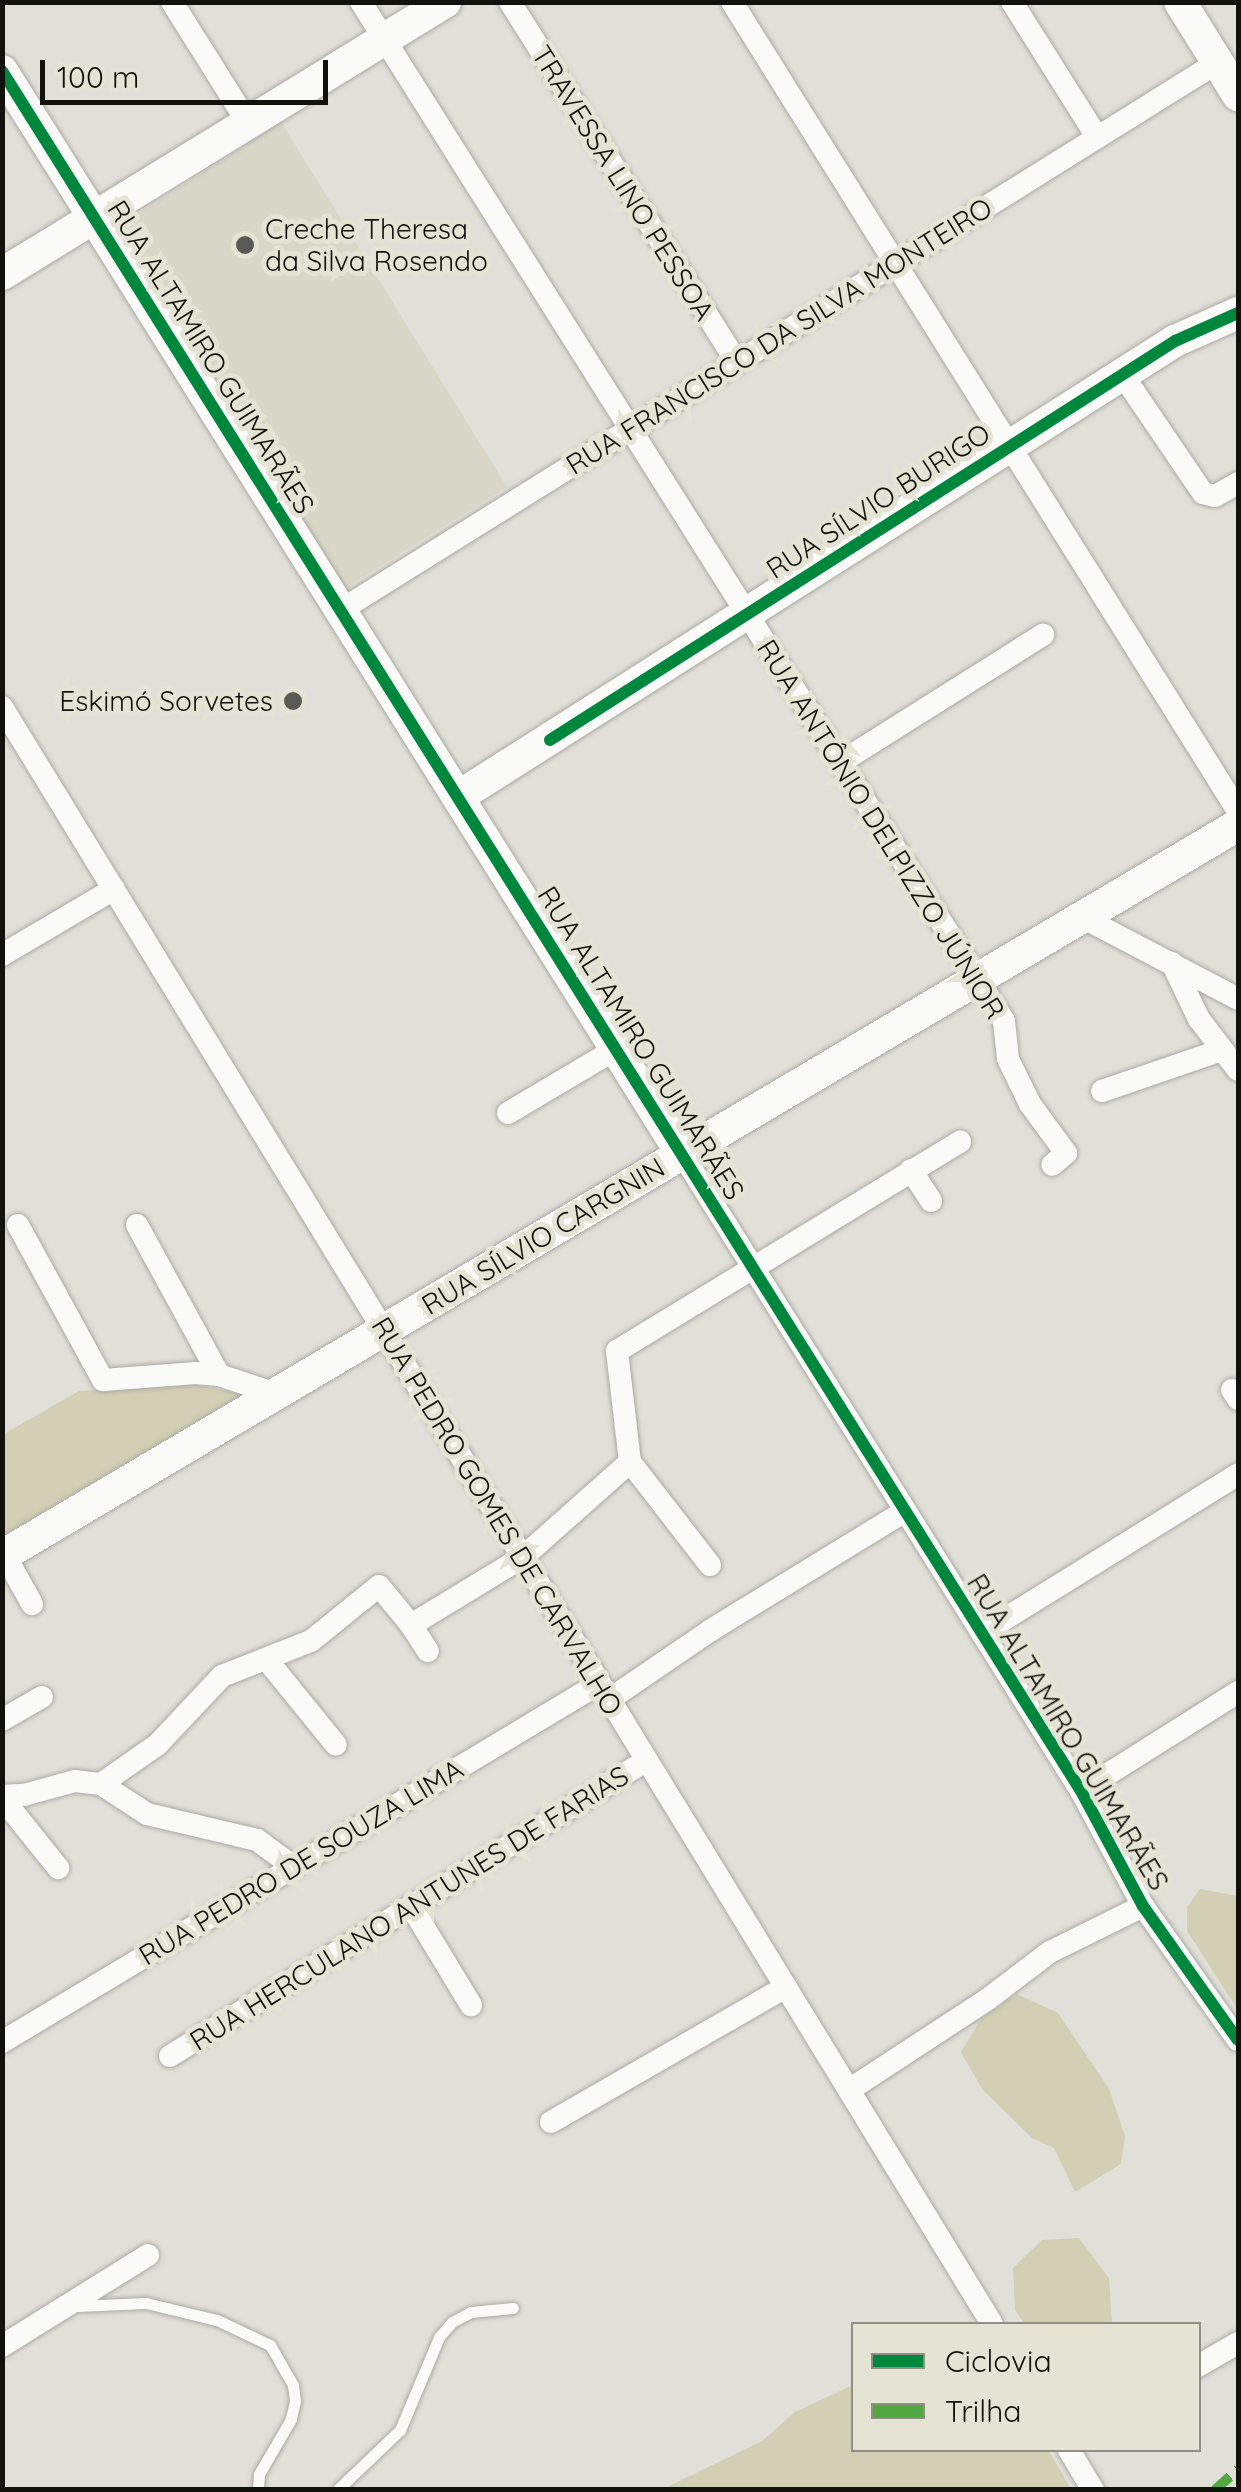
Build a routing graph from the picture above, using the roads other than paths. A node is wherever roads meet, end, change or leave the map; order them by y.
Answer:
1 (172, 2) edge
2 (361, 2) edge
3 (446, 2) edge
4 (510, 2) edge
5 (732, 2) edge
6 (1012, 2) edge
7 (1180, 2) edge
8 (385, 40) junction
9 (1218, 62) junction
10 (2, 71) edge
11 (1238, 96) edge
12 (248, 123) junction
13 (1097, 138) junction
14 (94, 218) junction
15 (896, 264) junction
16 (2, 274) edge
17 (1238, 313) edge
18 (737, 362) junction
19 (1122, 374) junction
20 (630, 429) junction
21 (1010, 446) junction
22 (1238, 483) edge
23 (340, 610) junction
24 (747, 614) junction
25 (1043, 635) dead end
26 (2, 707) edge
27 (841, 762) junction
28 (458, 798) junction
29 (1238, 811) edge
30 (1238, 824) edge
31 (114, 888) junction
32 (1082, 917) junction
33 (2, 955) edge
34 (1172, 963) junction
35 (978, 979) junction
36 (1238, 998) edge
37 (616, 1049) junction
38 (1222, 1050) junction
39 (1238, 1070) edge
40 (1102, 1091) dead end
41 (508, 1113) dead end
42 (960, 1142) dead end
43 (682, 1154) junction
44 (1059, 1159) dead end
45 (912, 1170) junction
46 (931, 1202) dead end
47 (18, 1225) dead end
48 (136, 1225) dead end
49 (752, 1266) junction
50 (384, 1330) junction
51 (219, 1375) junction
52 (276, 1394) junction
53 (630, 1462) junction
54 (1238, 1474) edge
55 (906, 1511) junction
56 (3, 1554) edge
57 (522, 1557) junction
58 (710, 1565) dead end
59 (32, 1604) dead end
60 (411, 1625) junction
61 (982, 1633) junction
62 (428, 1651) dead end
63 (267, 1660) junction
64 (605, 1691) junction
65 (1238, 1692) edge
66 (42, 1697) dead end
67 (2, 1720) edge
68 (336, 1744) dead end
69 (647, 1760) junction
70 (101, 1784) junction
71 (1081, 1791) junction
72 (3, 1797) edge
73 (294, 1867) junction
74 (58, 1868) dead end
75 (411, 1906) junction
76 (1143, 1906) junction
77 (786, 1987) junction
78 (472, 2005) dead end
79 (1238, 2040) edge
80 (2, 2042) edge
81 (170, 2056) dead end
82 (849, 2090) junction
83 (551, 2122) dead end
84 (148, 2255) dead end
85 (68, 2306) junction
86 (513, 2308) dead end
87 (991, 2322) edge
88 (1238, 2342) edge
89 (2, 2346) edge
90 (1201, 2364) edge
91 (1070, 2452) edge
92 (258, 2490) edge
93 (336, 2490) edge
94 (1094, 2490) edge

1 - 12 street
2 - 8 street, RUA ANTÔNIO DELPIZZO JÚNIOR
3 - 8 street
4 - 18 street, TRAVESSA LINO PESSOA
5 - 15 street
6 - 13 street
7 - 9 street
8 - 12 street
8 - 20 street, RUA ANTÔNIO DELPIZZO JÚNIOR
9 - 11 street
9 - 13 street, RUA FRANCISCO DA SILVA MONTEIRO
10 - 14 street, RUA ALTAMIRO GUIMARÃES
12 - 14 street
13 - 15 street, RUA FRANCISCO DA SILVA MONTEIRO
14 - 16 street
14 - 23 street, RUA ALTAMIRO GUIMARÃES
15 - 18 street, RUA FRANCISCO DA SILVA MONTEIRO
15 - 21 street
17 - 19 street, RUA SÍLVIO BURIGO
18 - 20 street, RUA FRANCISCO DA SILVA MONTEIRO
19 - 21 street, RUA SÍLVIO BURIGO
19 - 22 street
20 - 23 street, RUA FRANCISCO DA SILVA MONTEIRO
20 - 24 street, RUA ANTÔNIO DELPIZZO JÚNIOR
21 - 24 street, RUA SÍLVIO BURIGO
21 - 29 street
23 - 28 street, RUA ALTAMIRO GUIMARÃES
24 - 27 street, RUA ANTÔNIO DELPIZZO JÚNIOR
24 - 28 street, RUA SÍLVIO BURIGO
25 - 27 street
26 - 31 street, RUA PEDRO GOMES DE CARVALHO
27 - 35 street, RUA ANTÔNIO DELPIZZO JÚNIOR
28 - 37 street, RUA ALTAMIRO GUIMARÃES
30 - 32 street, RUA SÍLVIO CARGNIN
31 - 33 street
31 - 50 street, RUA PEDRO GOMES DE CARVALHO
32 - 34 street
32 - 35 street, RUA SÍLVIO CARGNIN
34 - 36 street
34 - 38 street
35 - 43 street, RUA SÍLVIO CARGNIN
35 - 44 street, RUA ANTÔNIO DELPIZZO JÚNIOR
37 - 41 street
37 - 43 street, RUA ALTAMIRO GUIMARÃES
38 - 39 street
38 - 40 street
42 - 45 street
43 - 49 street, RUA ALTAMIRO GUIMARÃES
43 - 50 street, RUA SÍLVIO CARGNIN
45 - 46 street
45 - 49 street
47 - 51 street
48 - 51 street
49 - 53 street
49 - 55 street, RUA ALTAMIRO GUIMARÃES
50 - 52 street, RUA SÍLVIO CARGNIN
50 - 57 street, RUA PEDRO GOMES DE CARVALHO
51 - 52 street
52 - 56 street, RUA SÍLVIO CARGNIN
53 - 57 street
53 - 58 street
54 - 61 street
55 - 61 street, RUA ALTAMIRO GUIMARÃES
55 - 64 street, RUA PEDRO DE SOUZA LIMA
56 - 59 street
57 - 60 street
57 - 64 street, RUA PEDRO GOMES DE CARVALHO
60 - 62 street
60 - 63 street
61 - 71 street, RUA ALTAMIRO GUIMARÃES
63 - 68 street
63 - 70 street
64 - 69 street, RUA PEDRO GOMES DE CARVALHO
64 - 73 street, RUA PEDRO DE SOUZA LIMA
65 - 71 street
66 - 67 street
69 - 75 street, RUA HERCULANO ANTUNES DE FARIAS
69 - 77 street, RUA PEDRO GOMES DE CARVALHO
70 - 72 street
70 - 73 street
71 - 76 street, RUA ALTAMIRO GUIMARÃES
72 - 74 street
73 - 80 street, RUA PEDRO DE SOUZA LIMA
75 - 78 street
75 - 81 street, RUA HERCULANO ANTUNES DE FARIAS
76 - 79 street, RUA ALTAMIRO GUIMARÃES
76 - 82 street
77 - 82 street, RUA PEDRO GOMES DE CARVALHO
77 - 83 street
82 - 87 street, RUA PEDRO GOMES DE CARVALHO
84 - 85 street
85 - 89 street
85 - 92 lane
86 - 93 lane
88 - 90 street
91 - 94 street

